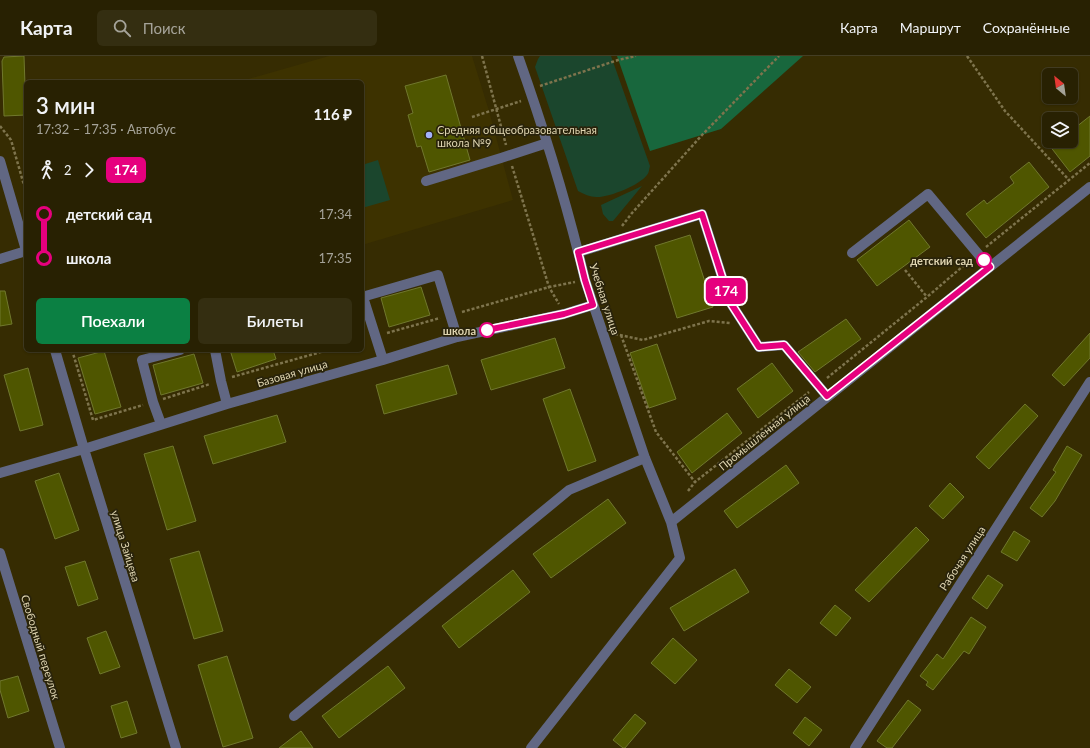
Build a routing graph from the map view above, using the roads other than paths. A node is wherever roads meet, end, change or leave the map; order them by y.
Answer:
1 (518, 56) edge
2 (547, 143) junction
3 (0, 161) edge
4 (426, 181) dead end
5 (1090, 187) edge
6 (24, 244) edge
7 (24, 252) edge
8 (578, 252) junction
9 (852, 253) dead end
10 (0, 258) edge
11 (990, 267) junction
12 (364, 296) edge
13 (364, 303) edge
14 (593, 305) junction
15 (457, 337) junction
16 (56, 352) edge
17 (172, 352) edge
18 (215, 352) edge
19 (383, 360) junction
20 (1090, 382) edge
21 (827, 396) junction
22 (227, 404) junction
23 (161, 424) junction
24 (84, 449) junction
25 (646, 458) junction
26 (0, 473) edge
27 (671, 522) junction
28 (0, 553) edge
29 (294, 716) dead end
30 (60, 748) edge
31 (176, 748) edge
32 (531, 748) edge
33 (854, 748) edge

1 - 2 street, Учебная улица
2 - 4 street
2 - 8 street, Учебная улица
3 - 6 street
5 - 11 street, Промышленная улица
7 - 10 street
8 - 14 street, Учебная улица
8 - 21 street
9 - 11 street
11 - 21 street, Промышленная улица
12 - 15 street
13 - 19 street
14 - 15 street, Базовая улица
14 - 25 street, Учебная улица
15 - 19 street, Базовая улица
16 - 24 street, улица Зайцева
17 - 23 street
18 - 22 street
19 - 22 street, Базовая улица
20 - 33 street, Рабочая улица
21 - 27 street, Промышленная улица
22 - 23 street, Базовая улица
23 - 24 street, Базовая улица
24 - 26 street, Базовая улица
24 - 31 street, улица Зайцева
25 - 27 street, Учебная улица
25 - 29 street
27 - 32 street
28 - 30 street, Свободный переулок

